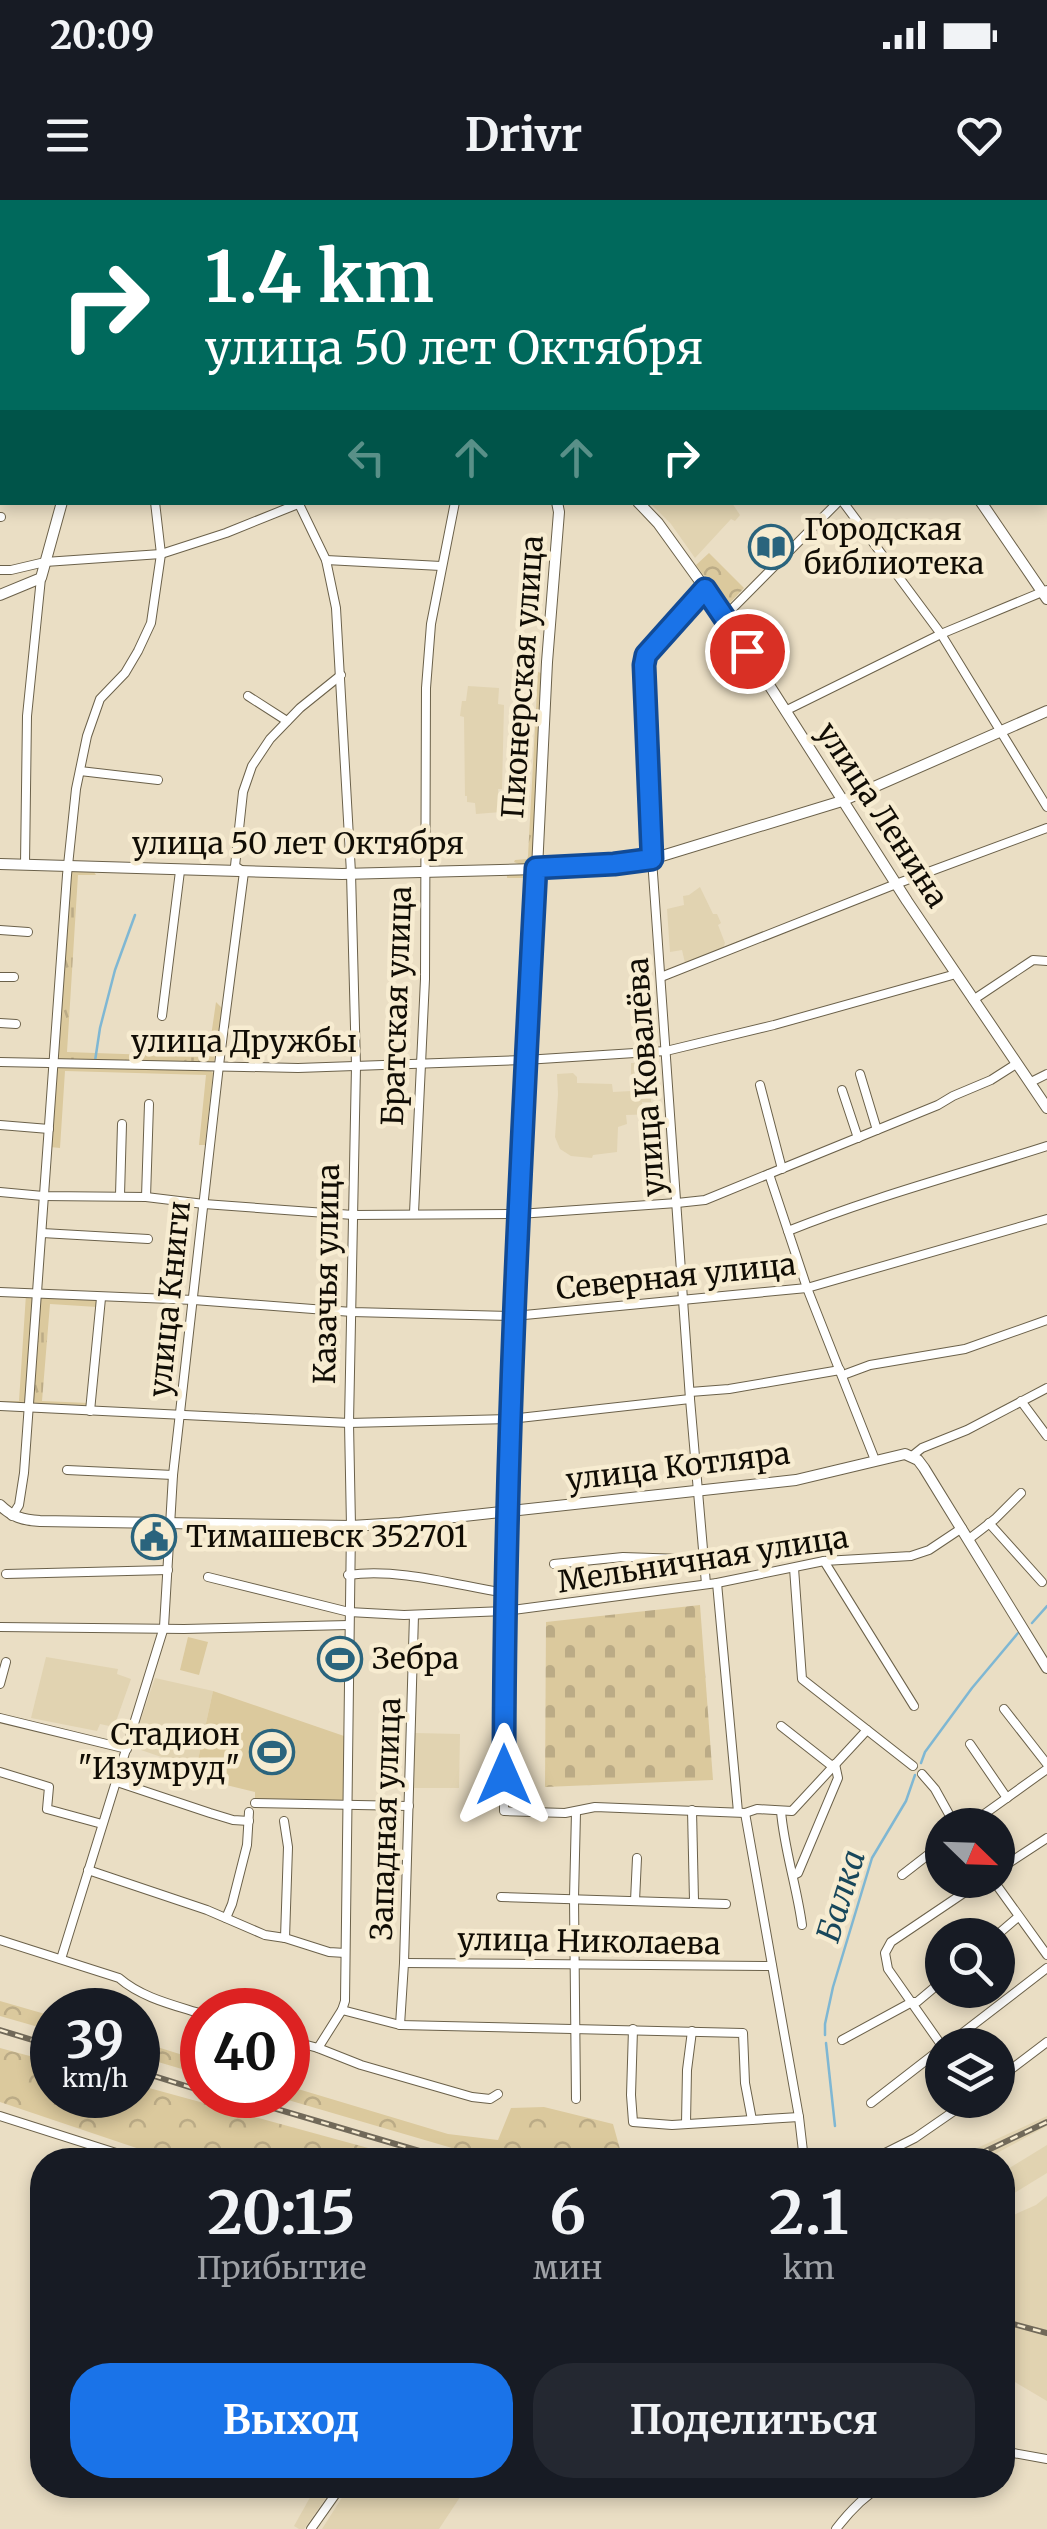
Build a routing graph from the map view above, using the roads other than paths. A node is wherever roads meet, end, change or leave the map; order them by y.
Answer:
1 (61, 505) edge
2 (155, 505) edge
3 (293, 505) edge
4 (299, 505) edge
5 (454, 505) edge
6 (557, 505) edge
7 (641, 505) edge
8 (837, 505) edge
9 (842, 505) edge
10 (983, 505) edge
11 (161, 554) junction
12 (326, 560) junction
13 (45, 562) junction
14 (441, 566) junction
15 (0, 570) edge
16 (41, 578) junction
17 (705, 589) junction
18 (1045, 594) edge
19 (0, 595) edge
20 (725, 616) junction
21 (941, 634) junction
22 (341, 675) junction
23 (248, 696) dead end
24 (785, 710) junction
25 (1047, 712) edge
26 (287, 721) junction
27 (1002, 732) junction
28 (80, 771) junction
29 (158, 780) dead end
30 (842, 801) junction
31 (1047, 807) edge
32 (1047, 828) edge
33 (652, 859) junction
34 (0, 864) edge
35 (25, 864) junction
36 (68, 866) junction
37 (536, 868) junction
38 (180, 871) junction
39 (244, 872) junction
40 (427, 872) junction
41 (351, 873) junction
42 (896, 884) junction
43 (0, 930) edge
44 (28, 932) dead end
45 (1047, 961) edge
46 (956, 974) junction
47 (0, 977) edge
48 (661, 977) junction
49 (14, 978) dead end
50 (973, 1000) junction
51 (162, 1016) dead end
52 (0, 1023) edge
53 (16, 1024) dead end
54 (666, 1052) junction
55 (526, 1060) junction
56 (0, 1062) edge
57 (54, 1063) junction
58 (422, 1064) junction
59 (1016, 1064) junction
60 (219, 1065) junction
61 (356, 1066) junction
62 (860, 1074) dead end
63 (1047, 1074) edge
64 (1030, 1082) junction
65 (760, 1084) dead end
66 (842, 1090) dead end
67 (148, 1104) dead end
68 (1047, 1108) edge
69 (122, 1124) dead end
70 (0, 1126) edge
71 (49, 1130) junction
72 (877, 1130) junction
73 (858, 1138) junction
74 (1047, 1146) edge
75 (782, 1169) junction
76 (769, 1174) junction
77 (0, 1192) edge
78 (120, 1195) junction
79 (43, 1196) junction
80 (59, 1196) junction
81 (146, 1196) junction
82 (678, 1202) junction
83 (204, 1204) junction
84 (414, 1213) junction
85 (42, 1214) junction
86 (519, 1214) junction
87 (353, 1215) junction
88 (1047, 1219) edge
89 (788, 1231) junction
90 (42, 1233) junction
91 (148, 1240) dead end
92 (807, 1288) junction
93 (0, 1292) edge
94 (39, 1294) junction
95 (101, 1298) junction
96 (684, 1299) junction
97 (194, 1300) junction
98 (352, 1312) junction
99 (514, 1316) junction
100 (1047, 1320) edge
101 (842, 1372) junction
102 (1047, 1388) edge
103 (690, 1396) junction
104 (1021, 1402) junction
105 (0, 1406) edge
106 (29, 1408) junction
107 (90, 1411) junction
108 (180, 1416) junction
109 (510, 1419) junction
110 (349, 1424) junction
111 (1047, 1436) edge
112 (912, 1456) junction
113 (875, 1460) junction
114 (68, 1470) dead end
115 (173, 1475) junction
116 (698, 1493) junction
117 (1022, 1493) dead end
118 (0, 1505) edge
119 (506, 1512) junction
120 (12, 1516) junction
121 (170, 1523) junction
122 (989, 1523) junction
123 (351, 1526) junction
124 (962, 1528) junction
125 (968, 1538) junction
126 (703, 1556) junction
127 (824, 1561) junction
128 (554, 1564) dead end
129 (794, 1568) junction
130 (168, 1570) junction
131 (6, 1574) dead end
132 (348, 1575) junction
133 (208, 1577) dead end
134 (1042, 1582) dead end
135 (706, 1584) junction
136 (716, 1584) junction
137 (505, 1593) junction
138 (505, 1611) junction
139 (349, 1612) junction
140 (414, 1614) junction
141 (348, 1625) junction
142 (0, 1627) edge
143 (164, 1627) junction
144 (6, 1662) dead end
145 (1047, 1668) edge
146 (0, 1684) edge
147 (914, 1706) dead end
148 (1004, 1709) dead end
149 (0, 1718) edge
150 (781, 1726) dead end
151 (867, 1730) junction
152 (970, 1744) dead end
153 (127, 1749) junction
154 (833, 1765) junction
155 (913, 1766) dead end
156 (1047, 1767) edge
157 (0, 1772) edge
158 (922, 1774) dead end
159 (117, 1782) junction
160 (1007, 1798) junction
161 (346, 1804) junction
162 (408, 1806) junction
163 (946, 1808) edge
164 (993, 1808) edge
165 (692, 1810) junction
166 (781, 1811) junction
167 (251, 1812) junction
168 (576, 1812) junction
169 (741, 1812) junction
170 (284, 1822) dead end
171 (102, 1824) junction
172 (1047, 1838) edge
173 (925, 1857) edge
174 (636, 1858) dead end
175 (1015, 1859) edge
176 (88, 1870) junction
177 (902, 1875) dead end
178 (794, 1876) junction
179 (501, 1898) dead end
180 (574, 1898) junction
181 (956, 1898) edge
182 (1005, 1898) edge
183 (636, 1901) junction
184 (694, 1901) junction
185 (726, 1904) dead end
186 (1018, 1917) junction
187 (226, 1918) junction
188 (1015, 1920) edge
189 (802, 1926) dead end
190 (286, 1938) junction
191 (0, 1940) edge
192 (345, 1953) junction
193 (1047, 1956) edge
194 (60, 1958) junction
195 (404, 1963) junction
196 (575, 1964) junction
197 (772, 1966) junction
198 (1047, 1968) edge
199 (925, 1995) edge
200 (912, 2002) junction
201 (180, 2007) edge
202 (342, 2010) junction
203 (400, 2025) junction
204 (931, 2028) edge
205 (968, 2028) edge
206 (576, 2029) junction
207 (633, 2029) junction
208 (692, 2031) junction
209 (842, 2040) dead end
210 (1047, 2042) edge
211 (310, 2046) edge
212 (318, 2048) junction
213 (925, 2061) edge
214 (1015, 2066) edge
215 (498, 2094) dead end
216 (576, 2100) dead end
217 (870, 2103) dead end
218 (0, 2116) edge
219 (799, 2117) junction
220 (944, 2118) edge
221 (752, 2120) junction
222 (686, 2123) junction
223 (100, 2148) edge
224 (803, 2148) edge
225 (896, 2148) edge
226 (1015, 2453) edge
227 (1047, 2459) edge
228 (333, 2498) edge
229 (864, 2498) edge
230 (311, 2529) edge
231 (836, 2529) edge

1 - 13 main road
2 - 11 street
3 - 11 street
4 - 12 street, Казачья улица
5 - 14 street, Братская улица
6 - 37 main road, Пионерская улица
7 - 17 main road, улица Ленина
8 - 20 street
9 - 21 street
10 - 18 main road
11 - 13 street
11 - 28 street
12 - 14 street
12 - 22 street, Казачья улица
13 - 15 street
13 - 16 main road
14 - 40 street, Братская улица
16 - 19 main road
16 - 35 street
17 - 20 main road, улица Ленина
17 - 33 street, улица Ковалёва
18 - 21 street
20 - 24 main road, улица Ленина
21 - 24 street
21 - 27 street
22 - 26 street, улица Книги
22 - 41 street, Казачья улица
23 - 26 street
24 - 30 main road, улица Ленина
25 - 27 main road, улица 50 лет Октября
26 - 39 street, улица Книги
27 - 30 main road, улица 50 лет Октября
27 - 31 street
28 - 29 street
28 - 36 street
30 - 33 main road, улица 50 лет Октября
30 - 42 main road, улица Ленина
32 - 42 street
33 - 37 main road, улица 50 лет Октября
33 - 48 street, улица Ковалёва
34 - 35 main road, улица 50 лет Октября
35 - 36 main road, улица 50 лет Октября
36 - 38 main road, улица 50 лет Октября
36 - 57 street
37 - 40 main road, улица 50 лет Октября
37 - 55 street, Пионерская улица
38 - 39 main road, улица 50 лет Октября
38 - 51 street
39 - 41 main road, улица 50 лет Октября
39 - 60 street, улица Книги
40 - 41 main road, улица 50 лет Октября
40 - 58 street, Братская улица
41 - 61 street, Казачья улица
42 - 46 main road, улица Ленина
42 - 48 street
43 - 44 street
45 - 50 street
46 - 50 main road, улица Ленина
46 - 54 street, улица Дружбы
47 - 49 street
48 - 54 street, улица Ковалёва
50 - 59 main road, улица Ленина
52 - 53 street
54 - 55 street, улица Дружбы
54 - 82 street, улица Ковалёва
55 - 58 street, улица Дружбы
55 - 86 street, Пионерская улица
56 - 57 street, улица Дружбы
57 - 60 street, улица Дружбы
57 - 71 street
58 - 61 street, улица Дружбы
58 - 84 street, Братская улица
59 - 64 main road, улица Ленина
59 - 72 street
60 - 61 street, улица Дружбы
60 - 83 street, улица Книги
61 - 87 street, Казачья улица
62 - 72 street
63 - 64 street
64 - 68 main road, улица Ленина
65 - 75 street
66 - 73 street
67 - 81 street
69 - 78 street
70 - 71 street
71 - 79 street
72 - 73 street
73 - 75 street
74 - 89 street
75 - 76 street
76 - 82 street
76 - 89 street
77 - 79 street
78 - 80 street
78 - 81 street
79 - 80 street
79 - 85 street
80 - 85 street
81 - 83 street
82 - 86 street
82 - 96 street, улица Ковалёва
83 - 87 street
83 - 97 street, улица Книги
84 - 86 street
84 - 87 street
85 - 90 street
86 - 99 street, Пионерская улица
87 - 98 street, Казачья улица
88 - 92 street, Северная улица
89 - 92 street
90 - 91 street
90 - 94 street
92 - 96 street, Северная улица
92 - 101 street
93 - 94 street, Северная улица
94 - 95 street, Северная улица
94 - 106 street
95 - 97 street, Северная улица
95 - 107 street
96 - 99 street, Северная улица
96 - 103 street, улица Ковалёва
97 - 98 street, Северная улица
97 - 108 street, улица Книги
98 - 99 street, Северная улица
98 - 110 street, Казачья улица
99 - 109 street, Пионерская улица
100 - 101 street
101 - 103 street
101 - 113 street
102 - 104 street, улица Котляра
103 - 109 street
103 - 116 street, улица Ковалёва
104 - 111 street
104 - 112 street, улица Котляра
105 - 106 street
106 - 107 street
106 - 120 street
107 - 108 street
108 - 110 street
108 - 115 street, улица Книги
109 - 110 street
109 - 119 street, Пионерская улица
110 - 123 street, Казачья улица
112 - 113 main road, улица Котляра
112 - 124 main road
113 - 116 main road, улица Котляра
114 - 115 street
115 - 121 street, улица Книги
116 - 119 main road, улица Котляра
116 - 126 street, улица Ковалёва
117 - 122 street
118 - 120 main road
119 - 123 main road, улица Котляра
119 - 137 street, Пионерская улица
120 - 121 main road, улица Котляра
121 - 123 main road, улица Котляра
121 - 130 street, улица Книги
122 - 125 street
122 - 134 street
123 - 132 street, Казачья улица
124 - 125 main road
124 - 127 street, Мельничная улица
125 - 145 main road
126 - 128 street
126 - 135 street, улица Ковалёва
127 - 129 street, Мельничная улица
127 - 147 street
129 - 136 street, Мельничная улица
129 - 151 street
130 - 131 street
130 - 143 street, улица Книги
132 - 137 street
132 - 139 street, Казачья улица
133 - 139 street, Мельничная улица
135 - 136 street, Мельничная улица
135 - 138 street, Мельничная улица
136 - 169 street
137 - 138 street, Пионерская улица
138 - 140 street, Мельничная улица
138 - 168 street, Пионерская улица
139 - 140 street, Мельничная улица
139 - 141 street, Казачья улица
140 - 162 street, Западная улица
141 - 143 street
141 - 161 street, Казачья улица
142 - 143 street
143 - 153 street, улица Книги
144 - 146 street
148 - 156 street
149 - 153 street
150 - 154 street
151 - 154 street
151 - 155 street
152 - 160 street
153 - 159 street, улица Книги
154 - 166 street
154 - 178 street
156 - 160 street
157 - 171 street
158 - 163 street
159 - 167 street
159 - 171 street, улица Книги
160 - 164 street
161 - 162 street
161 - 167 street
161 - 192 street, Казачья улица
162 - 195 street, Западная улица
165 - 168 street
165 - 169 street
165 - 184 street
166 - 169 street
166 - 178 street
167 - 187 street
168 - 180 street
169 - 197 street
170 - 190 street
171 - 176 street, улица Книги
172 - 175 street
173 - 177 street
174 - 183 street
176 - 187 street
176 - 194 street, улица Книги
178 - 189 street
179 - 180 street
180 - 183 street
180 - 196 street
181 - 200 street
182 - 186 street
183 - 184 street
184 - 185 street
186 - 188 street
186 - 193 street
187 - 190 street
190 - 192 street
191 - 194 street
192 - 202 street, Казачья улица
194 - 201 street
195 - 196 street, улица Николаева
195 - 203 street, Западная улица
196 - 197 street, улица Николаева
196 - 206 street
197 - 219 street
198 - 205 street
199 - 200 street
200 - 204 street
200 - 209 street
202 - 203 street
202 - 212 street, Казачья улица
203 - 206 street
206 - 207 street
206 - 216 street
207 - 208 street
207 - 222 street
208 - 221 street
208 - 222 street
210 - 214 street
211 - 212 street
212 - 215 street
213 - 217 street
218 - 223 street
219 - 221 street
219 - 224 street
220 - 225 street
221 - 222 street
226 - 227 street
228 - 230 street
229 - 231 street

